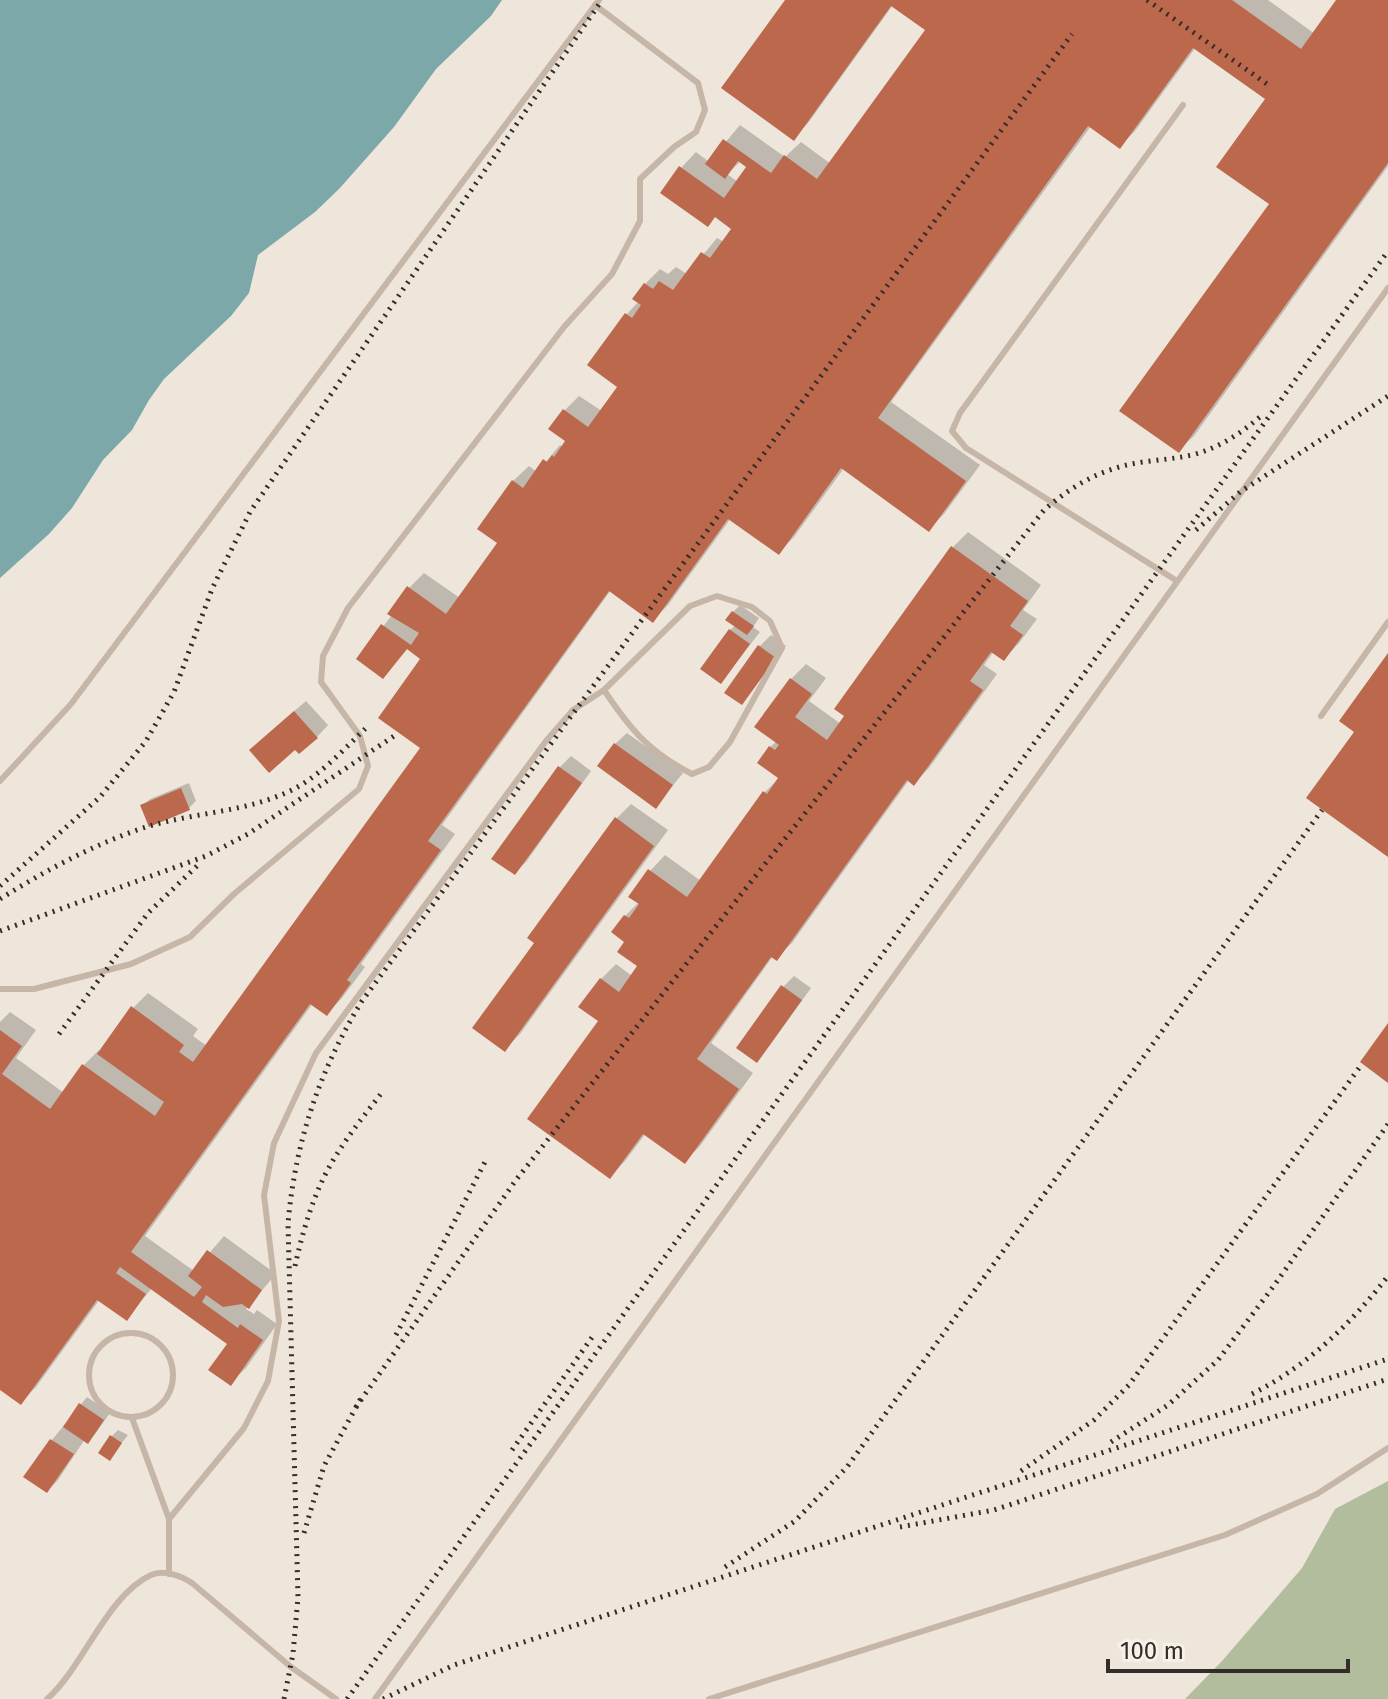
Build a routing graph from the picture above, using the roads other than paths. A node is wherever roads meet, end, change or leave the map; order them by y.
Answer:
1 (597, 3) edge
2 (1183, 105) dead end
3 (1388, 288) edge
4 (1177, 581) junction
5 (1388, 622) edge
6 (604, 690) junction
7 (1321, 716) dead end
8 (0, 781) edge
9 (0, 989) edge
10 (132, 1418) junction
11 (1388, 1448) edge
12 (169, 1519) junction
13 (169, 1574) junction
14 (47, 1699) edge
15 (336, 1699) edge
16 (375, 1699) edge
17 (709, 1699) edge

1 - 8 lane
1 - 9 lane
2 - 4 lane
3 - 4 lane
4 - 16 lane
5 - 7 lane
6 - 6 lane
6 - 12 lane
10 - 10 lane
10 - 12 lane
11 - 17 lane
12 - 13 lane
13 - 14 lane
13 - 15 lane

